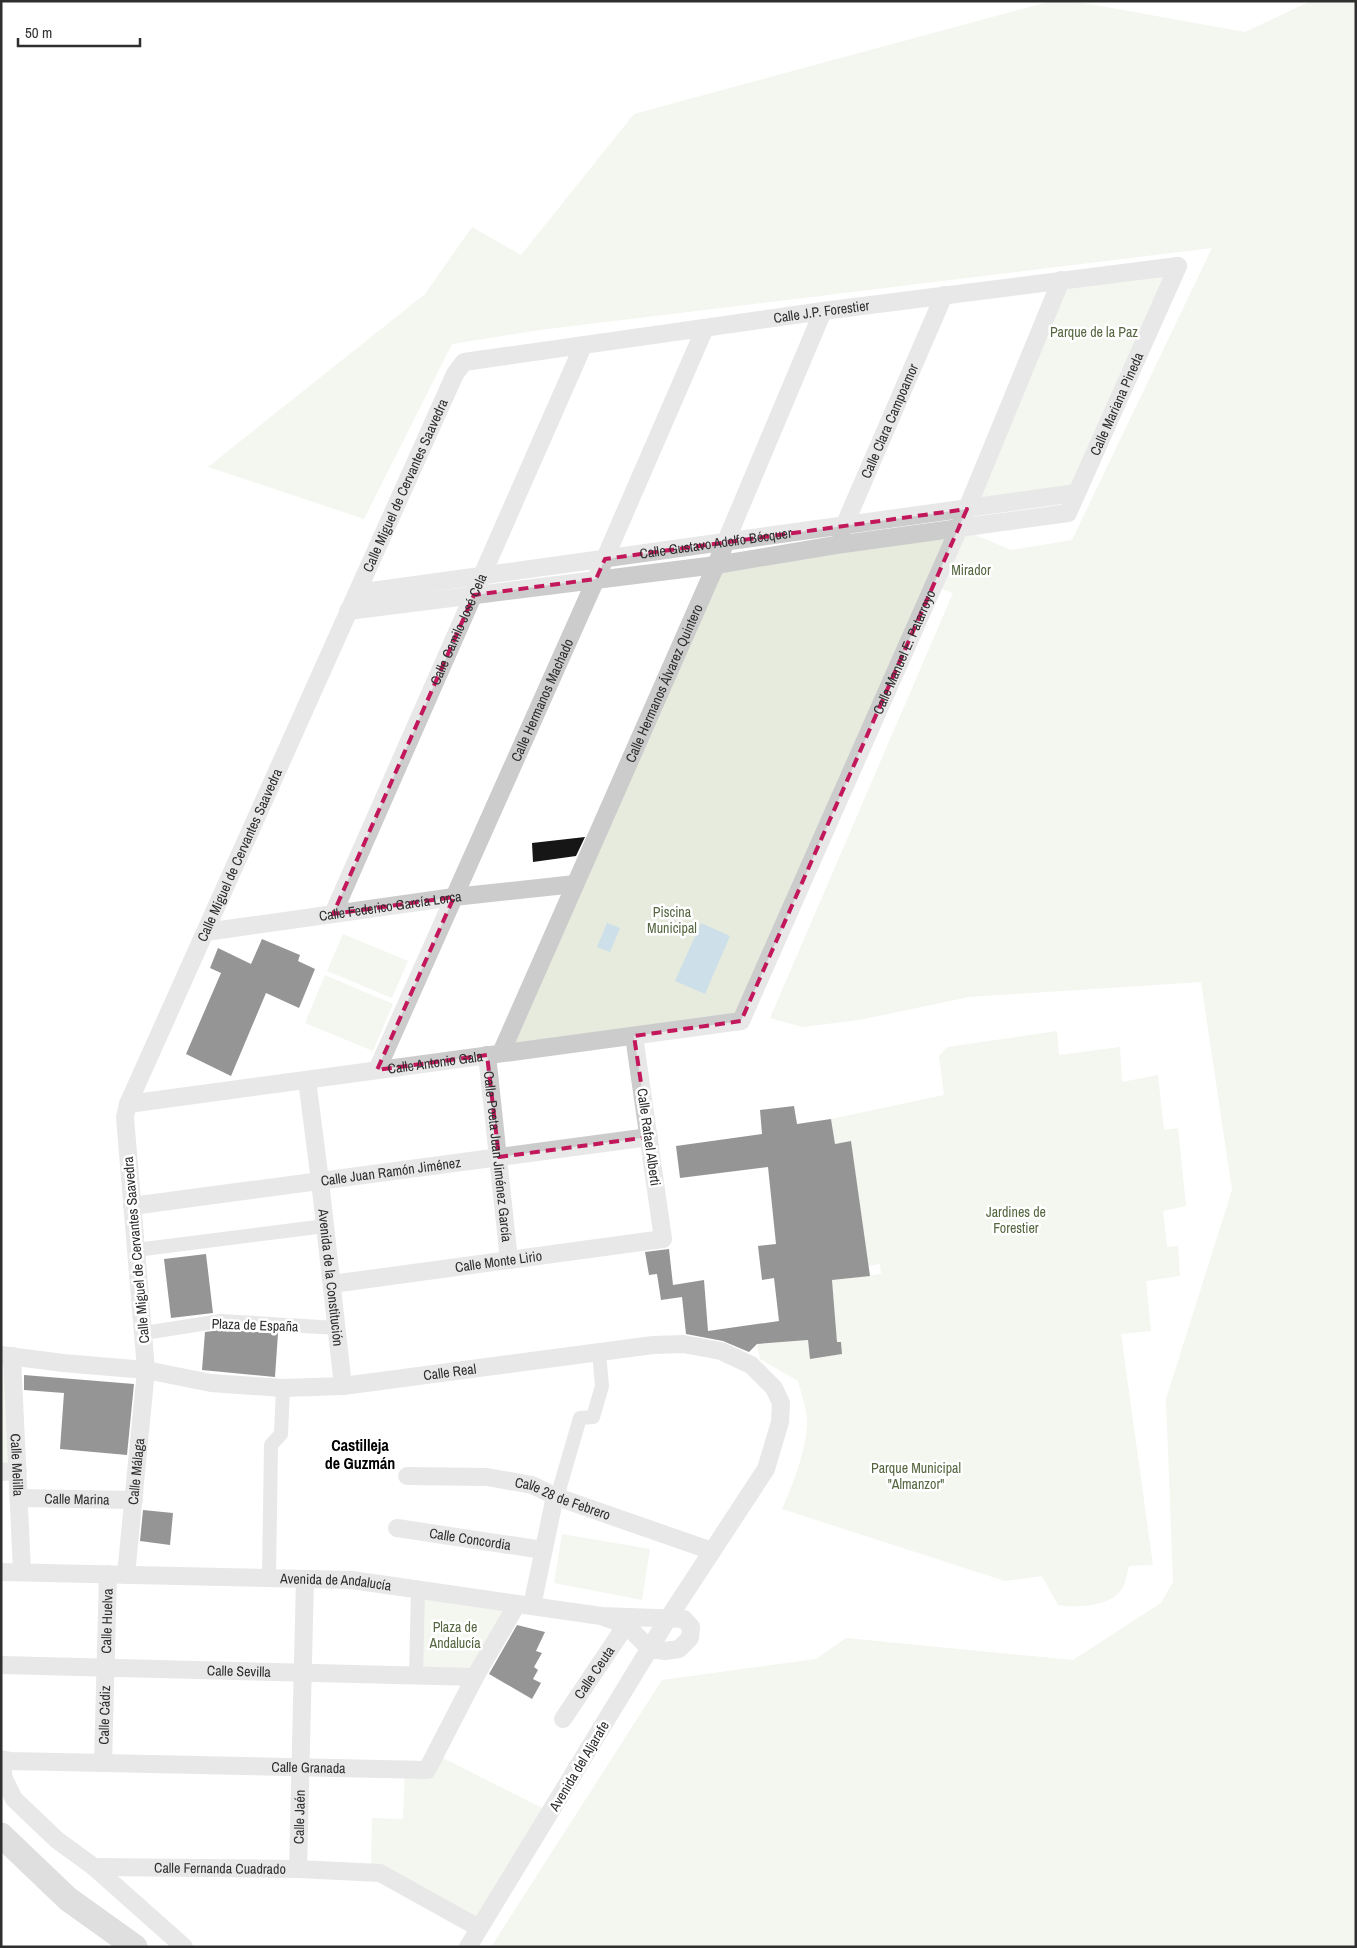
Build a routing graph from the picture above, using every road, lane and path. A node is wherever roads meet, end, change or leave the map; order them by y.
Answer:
1 (1178, 266) joint
2 (1061, 280) junction
3 (944, 295) junction
4 (823, 311) junction
5 (705, 328) junction
6 (583, 346) junction
7 (464, 362) joint
8 (1076, 493) junction
9 (967, 509) junction
10 (1068, 513) joint
11 (844, 526) junction
12 (959, 528) junction
13 (726, 542) junction
14 (836, 545) junction
15 (605, 559) junction
16 (716, 564) junction
17 (482, 576) junction
18 (596, 579) junction
19 (357, 593) junction
20 (474, 596) junction
21 (348, 612) junction
22 (575, 884) junction
23 (454, 897) junction
24 (333, 914) junction
25 (206, 932) junction
26 (741, 1021) joint
27 (634, 1036) junction
28 (494, 1054) junction
29 (377, 1070) junction
30 (307, 1080) junction
31 (128, 1104) junction
32 (649, 1137) junction
33 (499, 1157) junction
34 (320, 1181) junction
35 (132, 1206) junction
36 (325, 1226) junction
37 (664, 1239) joint
38 (136, 1250) junction
39 (509, 1260) junction
40 (332, 1284) junction
41 (337, 1328) junction
42 (144, 1333) junction
43 (599, 1352) junction
44 (6, 1356) edge
45 (146, 1370) junction
46 (343, 1386) junction
47 (283, 1388) junction
48 (8, 1396) edge
49 (9, 1471) edge
50 (407, 1476) dead end
51 (556, 1496) junction
52 (19, 1498) junction
53 (134, 1500) junction
54 (397, 1528) dead end
55 (543, 1550) junction
56 (712, 1551) junction
57 (1, 1572) edge
58 (22, 1572) junction
59 (117, 1574) junction
60 (269, 1578) junction
61 (305, 1579) junction
62 (418, 1590) junction
63 (524, 1605) junction
64 (601, 1616) junction
65 (667, 1620) junction
66 (626, 1625) junction
67 (650, 1649) junction
68 (1, 1665) edge
69 (105, 1668) junction
70 (303, 1673) junction
71 (416, 1676) junction
72 (475, 1677) junction
73 (563, 1719) dead end
74 (1, 1759) edge
75 (103, 1763) junction
76 (300, 1767) junction
77 (1, 1835) edge
78 (94, 1867) junction
79 (298, 1869) junction
80 (479, 1928) junction
81 (135, 1947) edge
82 (184, 1947) edge
83 (468, 1947) edge

1 - 2 street, Calle J.P. Forestier
1 - 8 street, Calle Mariana Pineda
2 - 3 street, Calle J.P. Forestier
2 - 9 street, Calle Manuel E. Patarroyo
3 - 4 street, Calle J.P. Forestier
3 - 11 street, Calle Clara Campoamor
4 - 5 street, Calle J.P. Forestier
4 - 13 street, Calle Hermanos Álvarez Quintero
5 - 6 street, Calle J.P. Forestier
5 - 15 street, Calle Hermanos Machado
6 - 7 street, Calle J.P. Forestier
6 - 17 street, Calle Camilo José Cela
7 - 19 street, Calle Miguel de Cervantes Saavedra
8 - 9 street, Calle Gustavo Adolfo Bécquer
8 - 10 street, Calle Mariana Pineda
9 - 11 street, Calle Gustavo Adolfo Bécquer
9 - 12 street, Calle Manuel E. Patarroyo
10 - 12 street, Calle Gustavo Adolfo Bécquer
11 - 13 street, Calle Gustavo Adolfo Bécquer
11 - 14 street, Calle Clara Campoamor
12 - 14 street, Calle Gustavo Adolfo Bécquer
12 - 26 street, Calle Manuel E. Patarroyo
13 - 15 street, Calle Gustavo Adolfo Bécquer
13 - 16 street, Calle Hermanos Álvarez Quintero
14 - 16 street, Calle Gustavo Adolfo Bécquer
15 - 17 street, Calle Gustavo Adolfo Bécquer
15 - 18 street, Calle Hermanos Machado
16 - 18 street, Calle Gustavo Adolfo Bécquer
16 - 22 street, Calle Hermanos Álvarez Quintero
17 - 19 street, Calle Gustavo Adolfo Bécquer
17 - 20 street, Calle Camilo José Cela
18 - 20 street, Calle Gustavo Adolfo Bécquer
18 - 23 street, Calle Hermanos Machado
19 - 21 street, Calle Miguel de Cervantes Saavedra
20 - 21 street, Calle Gustavo Adolfo Bécquer
20 - 24 street, Calle Camilo José Cela
21 - 25 street, Calle Miguel de Cervantes Saavedra
22 - 23 street, Calle Federico García Lorca
22 - 28 street, Calle Hermanos Álvarez Quintero
23 - 24 street, Calle Federico García Lorca
23 - 29 street, Calle Hermanos Machado
24 - 25 street, Calle Federico García Lorca
25 - 31 street, Calle Miguel de Cervantes Saavedra
26 - 27 street, Calle Antonio Gala
27 - 28 street, Calle Antonio Gala
27 - 32 street, Calle Rafael Alberti
28 - 29 street, Calle Antonio Gala
28 - 33 street, Calle Poeta Juan Jiménez García
29 - 30 street, Calle Antonio Gala
30 - 31 street, Calle Antonio Gala
30 - 34 street, Avenida de la Constitución
31 - 35 street, Calle Miguel de Cervantes Saavedra
32 - 33 street, Calle Juan Ramón Jiménez
32 - 37 street, Calle Rafael Alberti
33 - 34 street, Calle Juan Ramón Jiménez
33 - 39 street, Calle Poeta Juan Jiménez García
34 - 35 street, Calle Juan Ramón Jiménez
34 - 36 street, Avenida de la Constitución
35 - 38 street, Calle Miguel de Cervantes Saavedra
36 - 38 street
36 - 40 street, Avenida de la Constitución
37 - 39 street, Calle Monte Lirio
38 - 42 street, Calle Miguel de Cervantes Saavedra
39 - 40 street, Calle Monte Lirio
40 - 41 street, Avenida de la Constitución
41 - 42 street, Plaza de España
41 - 46 street, Avenida de la Constitución
42 - 45 street, Calle Miguel de Cervantes Saavedra
43 - 46 street, Calle Real
43 - 51 street
43 - 56 street, Calle Real
44 - 45 street, Calle Real
44 - 48 street, Calle Melilla
45 - 47 street, Calle Real
45 - 53 street, Calle Málaga
46 - 47 street, Calle Real
47 - 60 street
48 - 49 street, Calle Melilla
49 - 52 street, Calle Melilla
50 - 51 street, Calle 28 de Febrero
51 - 55 street, Calle Granada
51 - 56 street, Calle 28 de Febrero
52 - 53 street, Calle Marina
52 - 58 street, Calle Melilla
53 - 59 street, Calle Málaga
54 - 55 street, Calle Concordia
55 - 63 street, Calle Granada
56 - 65 street, Avenida del Aljarafe
57 - 58 street, Avenida de Andalucía
58 - 59 street, Avenida de Andalucía
59 - 60 street, Avenida de Andalucía
59 - 69 street, Calle Huelva
60 - 61 street, Avenida de Andalucía
61 - 62 street, Avenida de Andalucía
61 - 70 street, Calle Jaén
62 - 63 street, Avenida de Andalucía
62 - 71 street
63 - 64 street, Avenida de Andalucía
63 - 72 street, Calle Granada
64 - 65 street, Avenida de Andalucía
64 - 66 street
65 - 67 street, Avenida del Aljarafe
65 - 67 street, Avenida de Andalucía
66 - 67 street
66 - 73 street, Calle Ceuta
67 - 80 street, Avenida del Aljarafe
68 - 69 street, Calle Sevilla
69 - 70 street, Calle Sevilla
69 - 75 street, Calle Cádiz
70 - 71 street, Calle Sevilla
70 - 76 street, Calle Jaén
71 - 72 street, Calle Sevilla
72 - 76 street, Calle Granada
74 - 75 street, Calle Granada
74 - 78 street
75 - 76 street, Calle Granada
76 - 79 street, Calle Jaén
77 - 81 main road
78 - 79 street, Calle Fernanda Cuadrado
78 - 82 street
79 - 80 street, Calle Fernanda Cuadrado
80 - 83 street, Avenida del Aljarafe

